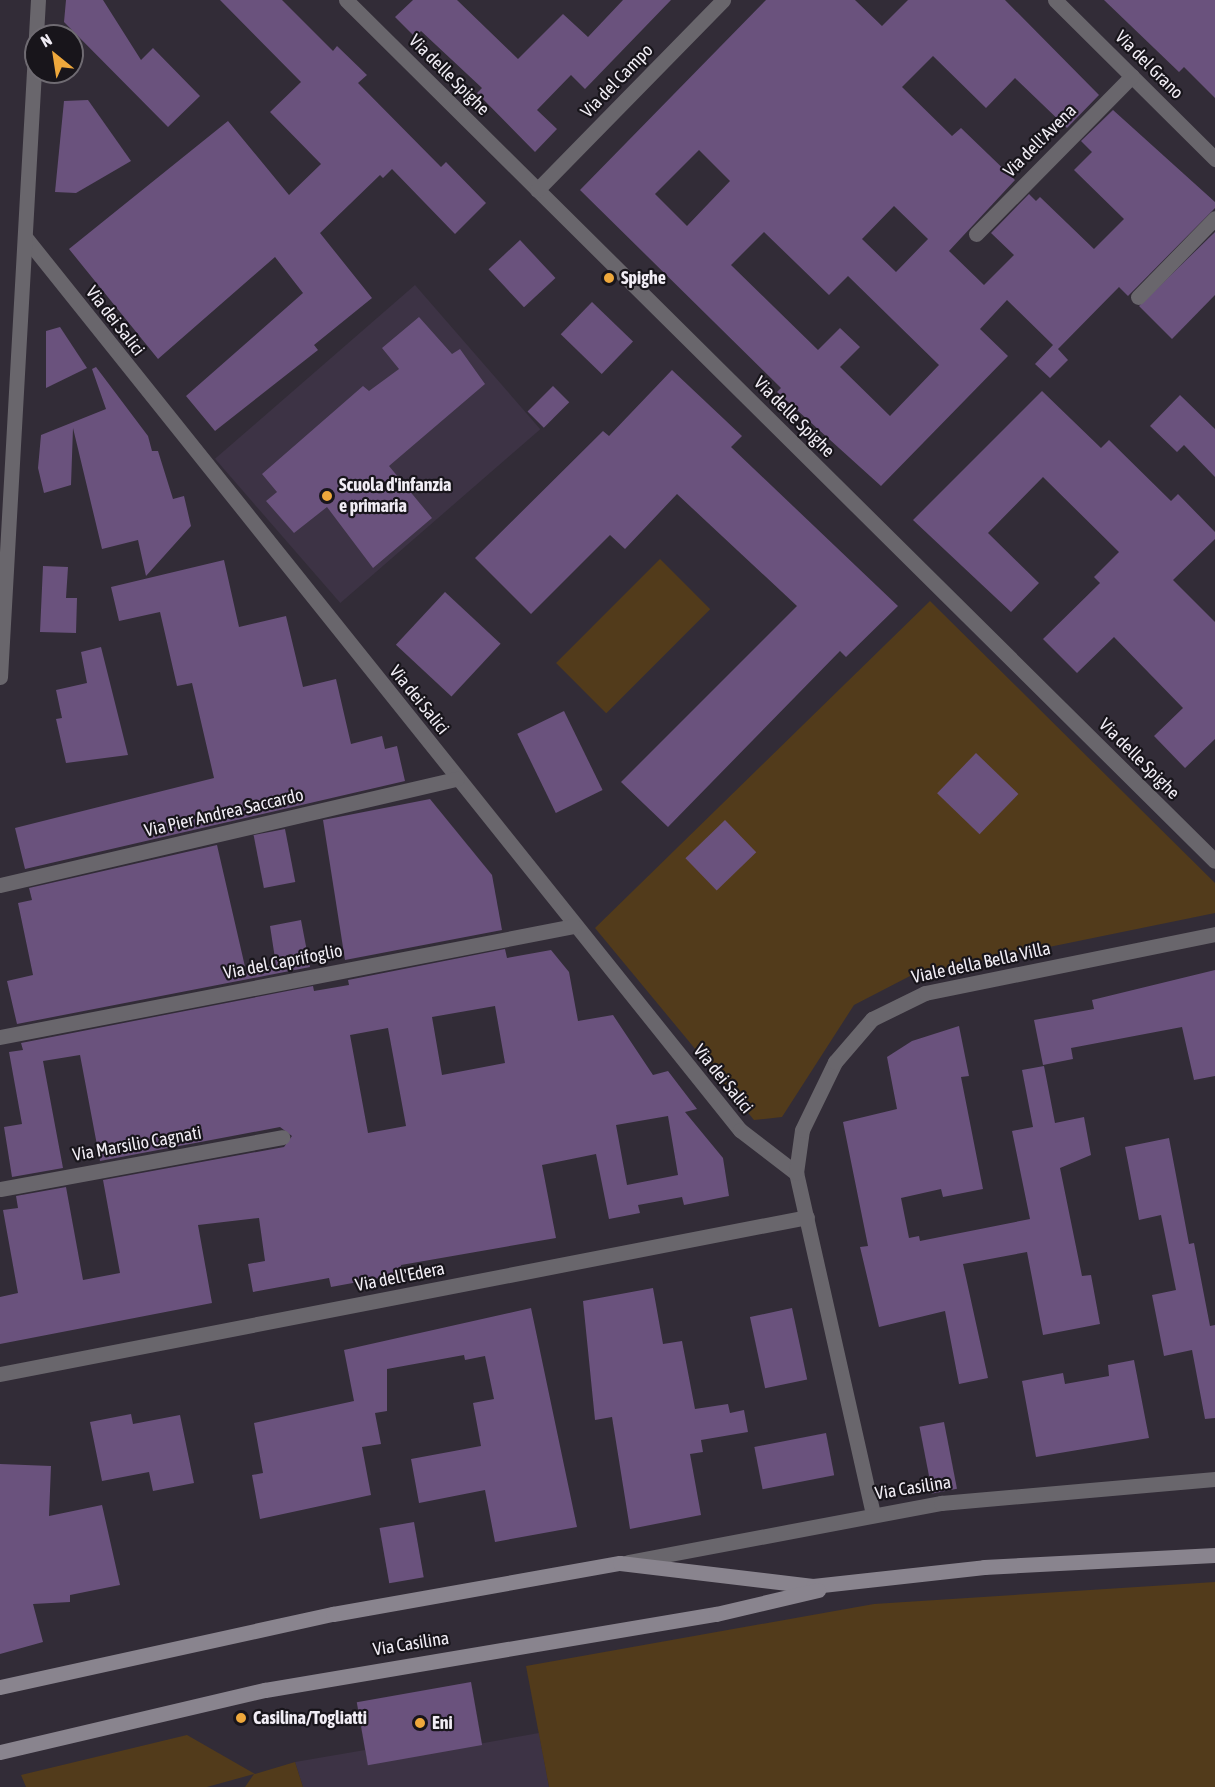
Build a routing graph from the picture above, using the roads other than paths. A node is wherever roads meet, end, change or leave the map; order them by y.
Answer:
1 (38, 0) edge
2 (346, 0) edge
3 (723, 0) edge
4 (1055, 0) edge
5 (1131, 76) junction
6 (1215, 159) edge
7 (537, 190) junction
8 (1215, 218) edge
9 (976, 234) dead end
10 (25, 237) junction
11 (1138, 297) dead end
12 (0, 677) edge
13 (457, 779) junction
14 (1215, 861) edge
15 (0, 885) edge
16 (574, 926) junction
17 (1215, 934) edge
18 (0, 1037) edge
19 (282, 1137) dead end
20 (796, 1173) junction
21 (0, 1189) edge
22 (807, 1217) junction
23 (0, 1374) edge
24 (1215, 1479) edge
25 (873, 1514) junction
26 (1215, 1555) edge
27 (620, 1563) junction
28 (829, 1585) junction
29 (0, 1688) edge
30 (0, 1752) edge

1 - 10 street
2 - 7 street, Via delle Spighe
3 - 7 street, Via del Campo
4 - 5 street, Via del Grano
5 - 6 street, Via del Grano
5 - 9 street, Via dell'Avena
7 - 14 street, Via delle Spighe
8 - 11 street
10 - 12 street
10 - 13 street, Via dei Salici
13 - 15 street, Via Pier Andrea Saccardo
13 - 16 street, Via dei Salici
16 - 18 street, Via del Caprifoglio
16 - 20 street, Via dei Salici
17 - 20 street, Viale della Bella Villa
19 - 21 street, Via Marsilio Cagnati
20 - 22 street, Viale della Bella Villa
22 - 23 street, Via dell'Edera
22 - 25 street
24 - 25 street, Via Casilina
25 - 27 street, Via Casilina
26 - 28 main road, Via Casilina
27 - 28 main road, Via Casilina
27 - 29 main road, Via Casilina
28 - 30 main road, Via Casilina

